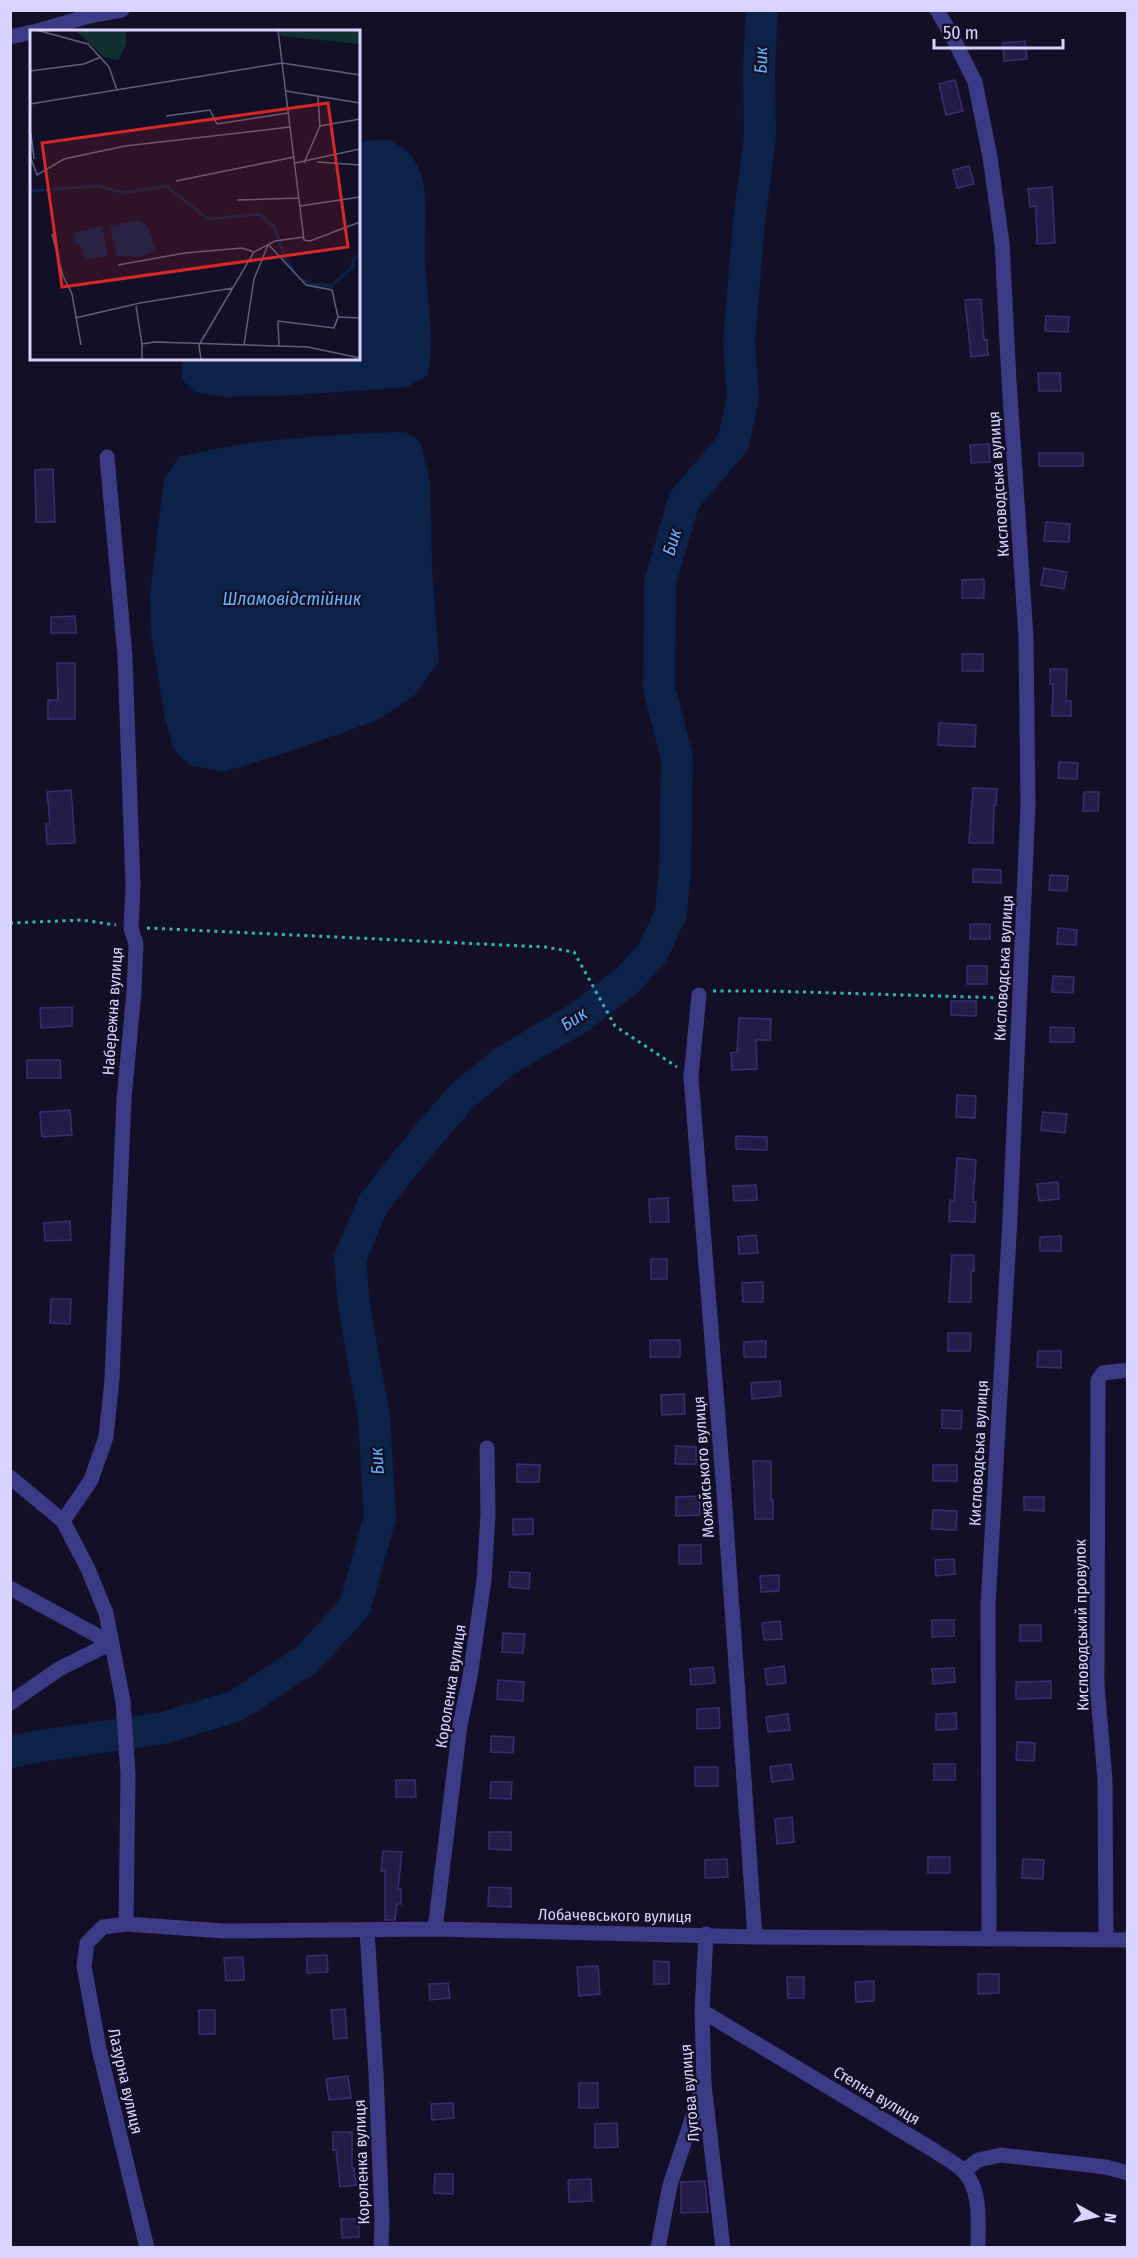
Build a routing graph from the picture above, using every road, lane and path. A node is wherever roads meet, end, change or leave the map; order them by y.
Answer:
1 (122, 10) edge
2 (937, 10) edge
3 (40, 30) edge
4 (30, 33) edge
5 (10, 37) edge
6 (107, 457) dead end
7 (10, 923) edge
8 (131, 928) junction
9 (699, 995) joint
10 (1020, 998) junction
11 (691, 1077) junction
12 (1128, 1370) edge
13 (487, 1448) dead end
14 (10, 1477) edge
15 (63, 1521) junction
16 (10, 1588) edge
17 (111, 1643) junction
18 (10, 1703) edge
19 (126, 1924) junction
20 (103, 1927) joint
21 (435, 1929) junction
22 (367, 1931) junction
23 (706, 1934) junction
24 (755, 1937) junction
25 (989, 1938) junction
26 (1106, 1940) junction
27 (1128, 1940) edge
28 (702, 2011) junction
29 (704, 2084) junction
30 (964, 2171) junction
31 (1128, 2173) edge
32 (147, 2247) edge
33 (381, 2247) edge
34 (658, 2247) edge
35 (723, 2247) edge
36 (978, 2247) edge

1 - 3 street
2 - 10 street, Кисловодська вулиця
4 - 5 street
6 - 8 street, Набережна вулиця
7 - 8 path
8 - 11 path
8 - 15 street, Набережна вулиця
9 - 10 path
9 - 11 street, Можайського вулиця
10 - 25 street, Кисловодська вулиця
11 - 24 street, Можайського вулиця
12 - 26 street, Кисловодський провулок
13 - 21 street, Короленка вулиця
14 - 15 street
15 - 17 street
16 - 17 street
17 - 18 street
17 - 19 street
19 - 20 street, Лобачевського вулиця
19 - 22 street, Лобачевського вулиця
20 - 32 street, Лазурна вулиця
21 - 22 street, Лобачевського вулиця
21 - 23 street, Лобачевського вулиця
22 - 33 street, Короленка вулиця
23 - 24 street, Лобачевського вулиця
23 - 28 street, Лугова вулиця
24 - 25 street, Лобачевського вулиця
25 - 26 street, Лобачевського вулиця
26 - 27 street, Лобачевського вулиця
28 - 29 street, Лугова вулиця
28 - 30 street, Степна вулиця
29 - 34 street
29 - 35 street, Лугова вулиця
30 - 31 street
30 - 36 street

